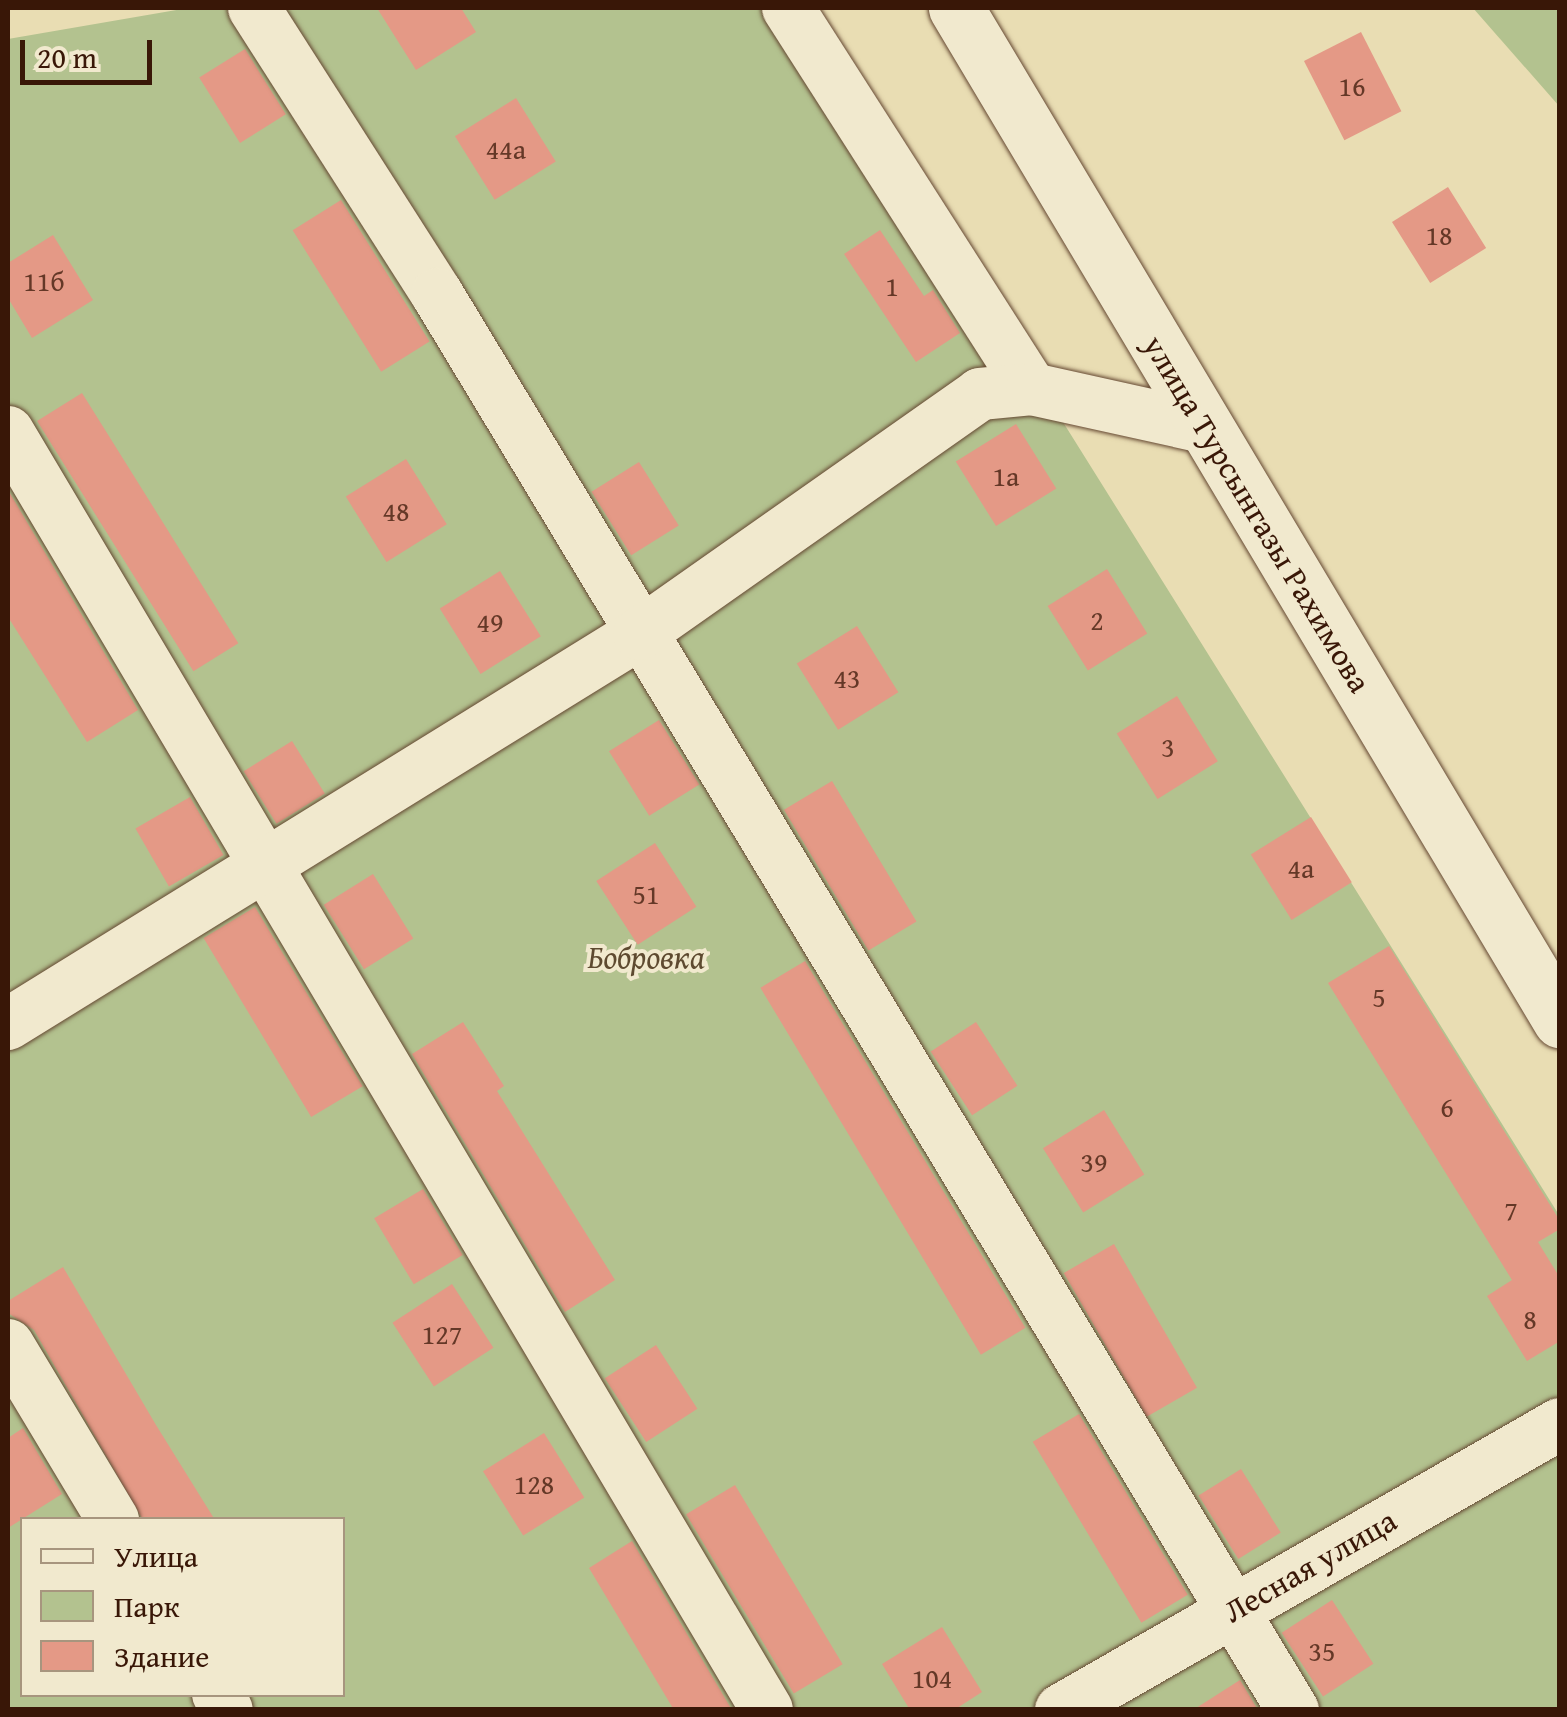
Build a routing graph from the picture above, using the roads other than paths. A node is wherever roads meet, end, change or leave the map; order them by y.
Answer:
1 (254, 8) edge
2 (788, 8) edge
3 (956, 8) edge
4 (1032, 390) junction
5 (1204, 426) junction
6 (8, 432) edge
7 (639, 634) junction
8 (264, 866) junction
9 (1560, 1020) edge
10 (8, 1024) edge
11 (8, 1345) edge
12 (1560, 1424) edge
13 (111, 1517) edge
14 (1234, 1608) junction
15 (767, 1710) edge
16 (1061, 1710) edge
17 (1293, 1710) edge

1 - 7 street
2 - 4 street
3 - 5 street, улица Турсынгазы Рахимова
4 - 5 street
4 - 7 street
5 - 9 street, улица Турсынгазы Рахимова
6 - 8 street
7 - 8 street
7 - 14 street
8 - 10 street
8 - 15 street
11 - 13 street
12 - 14 street, Лесная улица
14 - 16 street, Лесная улица
14 - 17 street

